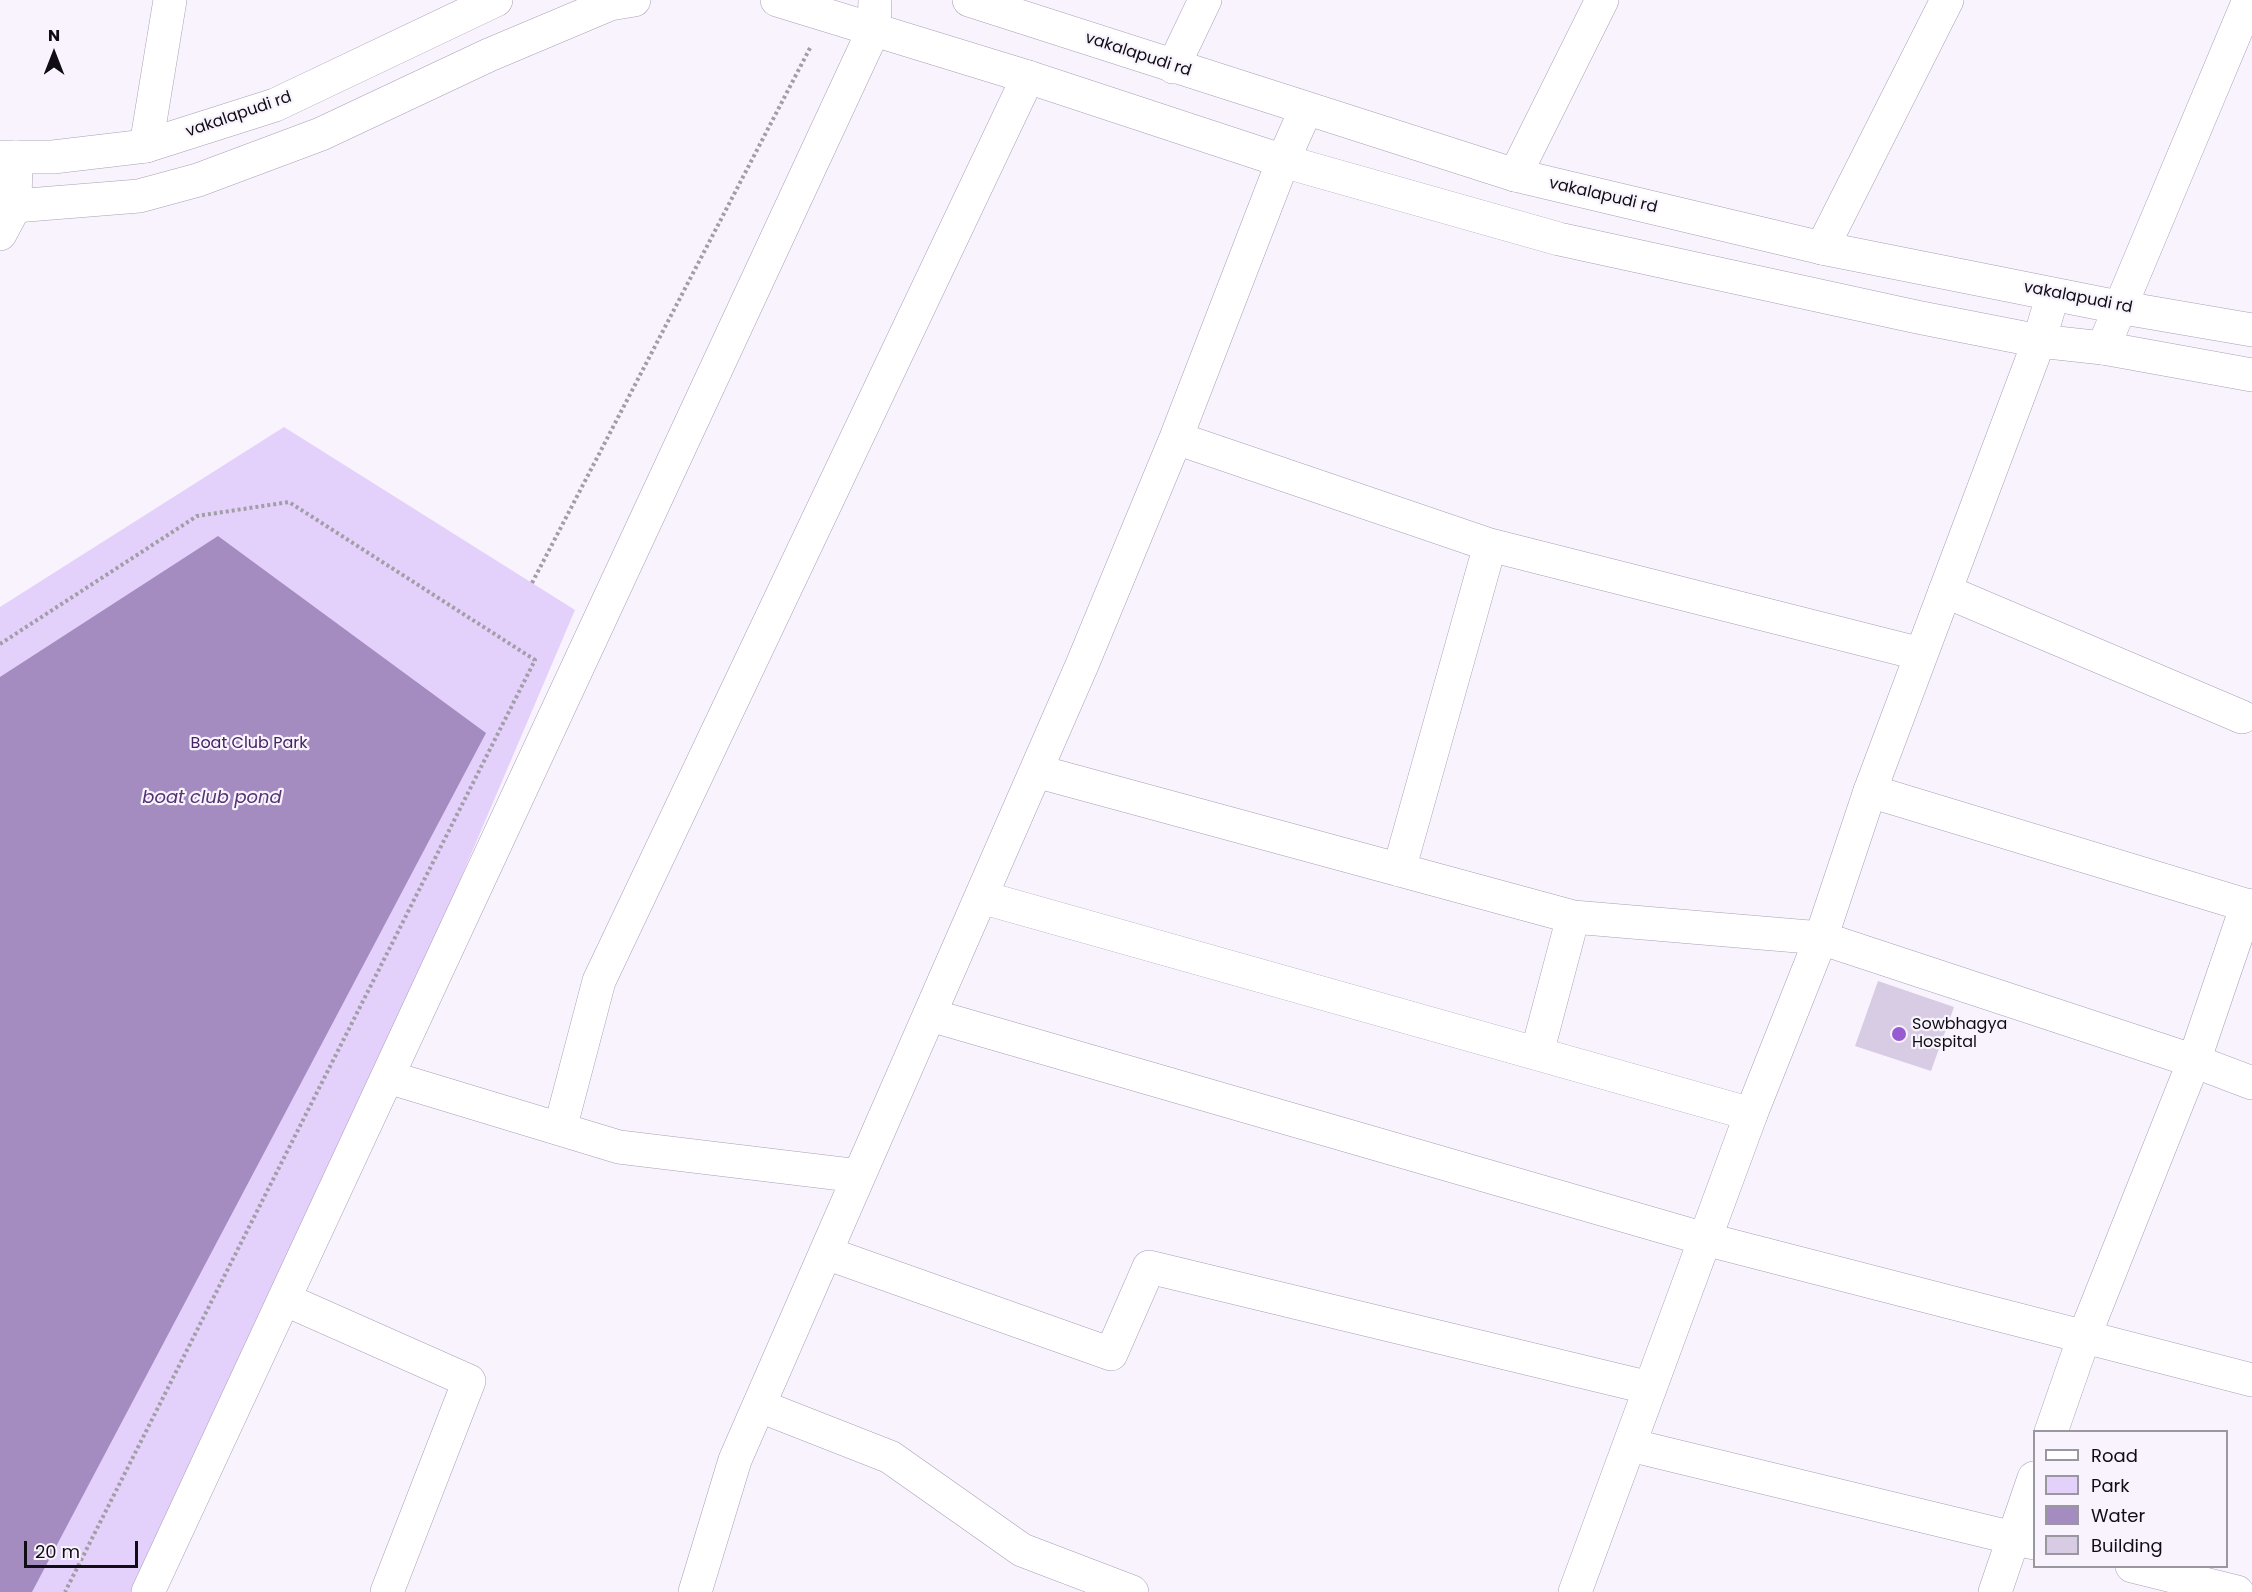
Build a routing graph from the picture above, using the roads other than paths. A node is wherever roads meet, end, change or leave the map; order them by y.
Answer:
1 (170, 0) edge
2 (634, 0) edge
3 (777, 0) edge
4 (969, 0) edge
5 (1205, 0) edge
6 (1602, 0) edge
7 (1947, 0) edge
8 (2249, 0) edge
9 (481, 7) edge
10 (875, 15) edge
11 (489, 55) junction
12 (1173, 67) junction
13 (1028, 77) junction
14 (1306, 109) junction
15 (146, 146) junction
16 (8, 157) edge
17 (1283, 161) junction
18 (1515, 175) junction
19 (5, 215) edge
20 (1822, 248) junction
21 (2053, 294) junction
22 (2118, 307) junction
23 (2252, 330) edge
24 (2039, 341) junction
25 (2103, 348) junction
26 (2252, 375) edge
27 (1176, 438) junction
28 (1490, 545) junction
29 (1945, 591) junction
30 (1921, 654) junction
31 (2242, 717) dead end
32 (1035, 771) junction
33 (1870, 791) junction
34 (1399, 870) junction
35 (981, 897) junction
36 (2250, 906) edge
37 (1573, 917) junction
38 (1821, 938) junction
39 (930, 1015) junction
40 (1537, 1053) junction
41 (2194, 1061) junction
42 (388, 1077) junction
43 (2252, 1083) edge
44 (1751, 1114) junction
45 (560, 1129) junction
46 (859, 1176) junction
47 (1705, 1239) junction
48 (826, 1253) junction
49 (284, 1299) junction
50 (2084, 1337) junction
51 (2252, 1380) edge
52 (1650, 1388) junction
53 (760, 1406) junction
54 (2051, 1430) edge
55 (1630, 1445) junction
56 (2033, 1484) edge
57 (2024, 1540) edge
58 (2140, 1568) edge
59 (148, 1592) edge
60 (387, 1592) edge
61 (695, 1592) edge
62 (1132, 1592) edge
63 (1575, 1592) edge
64 (1995, 1592) edge
65 (2237, 1592) edge

1 - 15 street
2 - 11 street
3 - 10 street
4 - 12 street, vakalapudi rd
5 - 12 street
6 - 18 street
7 - 20 street
8 - 22 street
9 - 11 street
9 - 15 street, vakalapudi rd
10 - 13 street
10 - 42 street
11 - 19 street
12 - 14 street, vakalapudi rd
13 - 17 street
13 - 45 street
14 - 17 street
14 - 18 street, vakalapudi rd
15 - 16 street, vakalapudi rd
16 - 19 street
17 - 24 street
17 - 27 street
18 - 20 street, vakalapudi rd
20 - 21 street, vakalapudi rd
21 - 22 street, vakalapudi rd
21 - 24 street
22 - 23 street, vakalapudi rd
22 - 25 street
24 - 25 street
24 - 29 street
25 - 26 street
27 - 28 street
27 - 32 street
28 - 30 street
28 - 34 street
29 - 30 street
29 - 31 street
30 - 33 street
32 - 34 street
32 - 35 street
33 - 36 street
33 - 38 street
34 - 37 street
35 - 39 street
35 - 40 street
36 - 41 street
37 - 38 street
37 - 40 street
38 - 41 street
38 - 44 street
39 - 46 street
39 - 47 street
40 - 44 street
41 - 43 street
41 - 50 street
42 - 45 street
42 - 49 street
44 - 47 street
45 - 46 street
46 - 48 street
47 - 50 street
47 - 52 street
48 - 52 street
48 - 53 street
49 - 59 street
49 - 60 street
50 - 51 street
50 - 54 street
52 - 55 street
53 - 61 street
53 - 62 street
55 - 57 street
55 - 63 street
56 - 57 street
57 - 64 street
58 - 65 street

